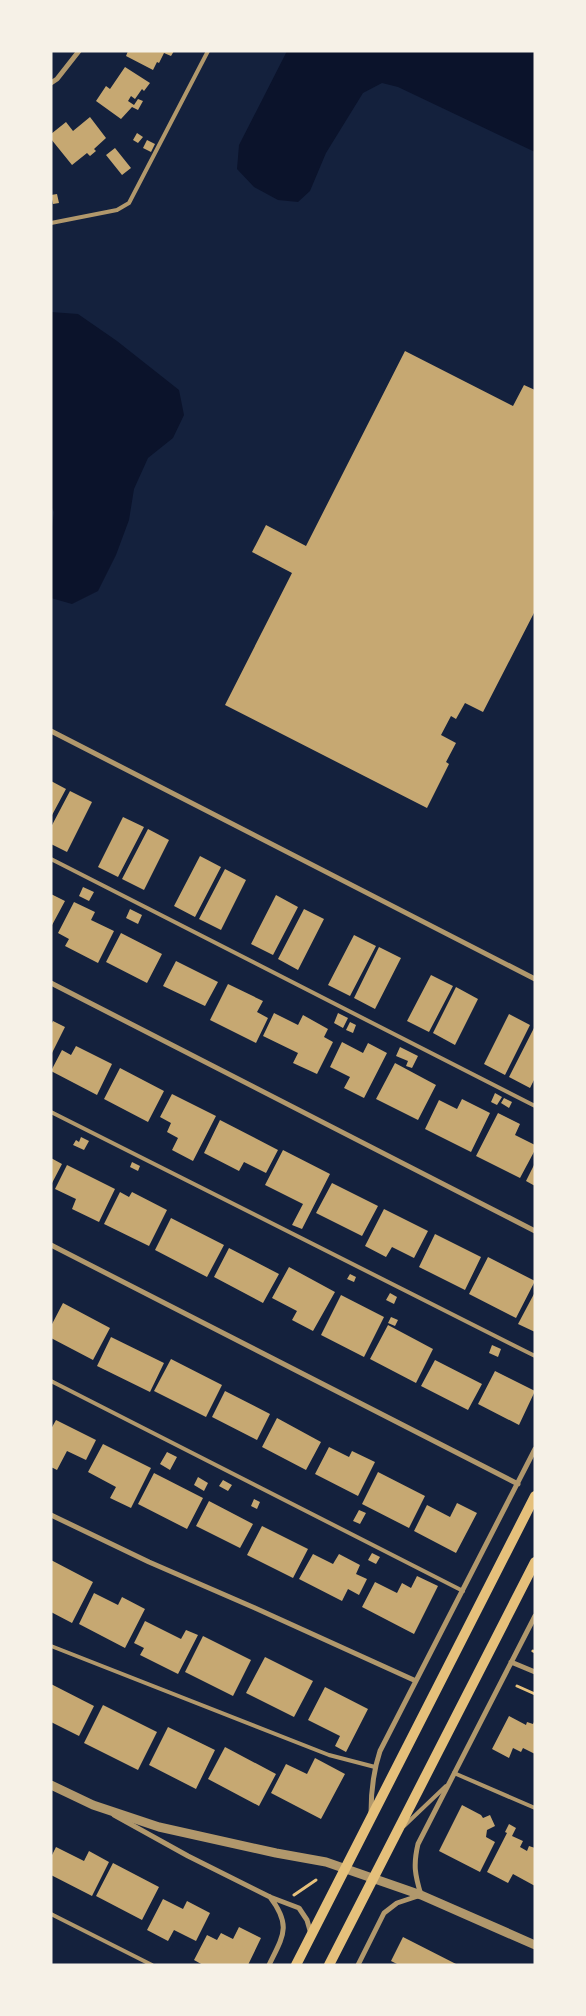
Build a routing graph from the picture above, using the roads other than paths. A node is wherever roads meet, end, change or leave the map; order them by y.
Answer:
1 (79, 51) edge
2 (208, 51) edge
3 (51, 83) edge
4 (51, 223) edge
5 (51, 731) edge
6 (51, 859) edge
7 (535, 979) edge
8 (51, 983) edge
9 (535, 1106) edge
10 (51, 1112) edge
11 (535, 1231) edge
12 (51, 1245) edge
13 (535, 1356) edge
14 (51, 1380) edge
15 (535, 1450) edge
16 (518, 1484) junction
17 (535, 1496) edge
18 (51, 1515) edge
19 (535, 1562) edge
20 (462, 1591) junction
21 (535, 1616) edge
22 (51, 1646) edge
23 (511, 1662) junction
24 (535, 1672) edge
25 (416, 1681) junction
26 (375, 1767) junction
27 (454, 1773) junction
28 (51, 1785) edge
29 (448, 1785) junction
30 (93, 1804) junction
31 (535, 1808) edge
32 (371, 1819) junction
33 (397, 1833) junction
34 (346, 1869) junction
35 (373, 1878) junction
36 (421, 1896) junction
37 (270, 1897) junction
38 (51, 1914) edge
39 (312, 1935) junction
40 (535, 1945) edge
41 (152, 1965) edge
42 (269, 1965) edge
43 (296, 1965) edge
44 (329, 1965) edge
45 (358, 1965) edge

1 - 3 street
2 - 4 lane
5 - 7 street
6 - 9 lane
8 - 11 street
10 - 13 lane
12 - 16 street
14 - 20 lane
15 - 16 street
16 - 20 street
17 - 32 main road
18 - 25 street
19 - 33 main road
20 - 25 street
21 - 23 street
22 - 26 lane
23 - 24 street
23 - 27 street
25 - 26 street
26 - 32 street
27 - 29 street
27 - 31 lane
28 - 30 street
29 - 33 lane
29 - 36 street
30 - 34 street
30 - 37 street
32 - 34 main road
33 - 35 main road
34 - 35 street
34 - 39 main road
35 - 36 street
35 - 44 main road
36 - 40 street
36 - 45 street
37 - 39 street
37 - 42 street
38 - 41 lane
39 - 43 main road

